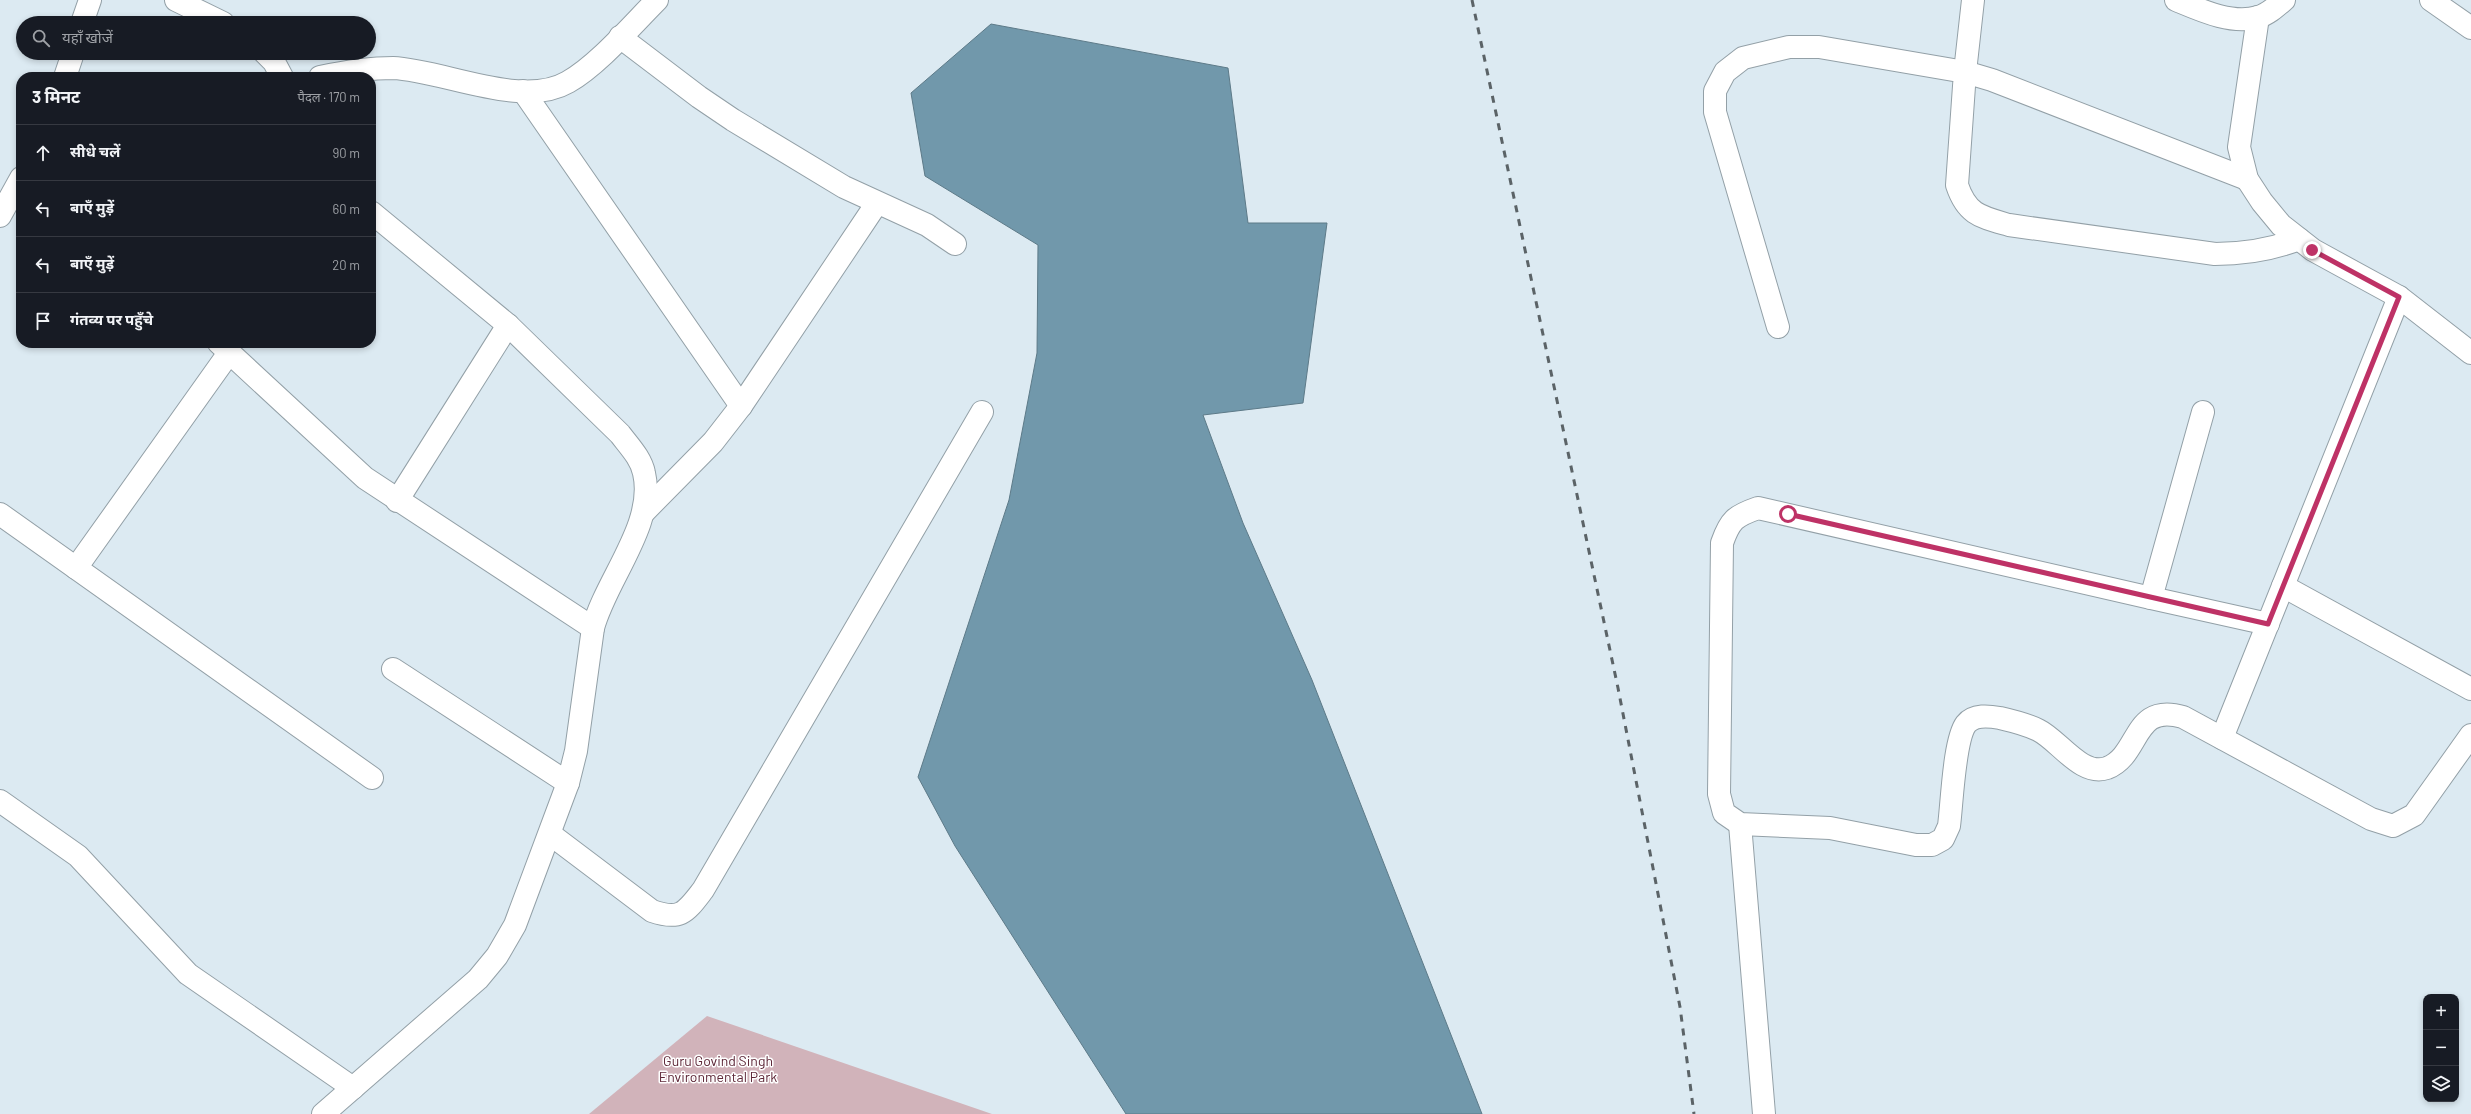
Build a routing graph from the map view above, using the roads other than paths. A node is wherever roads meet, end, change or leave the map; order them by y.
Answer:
1 (90, 0) edge
2 (176, 0) edge
3 (657, 0) edge
4 (1973, 0) edge
5 (2176, 0) edge
6 (2284, 0) edge
7 (2431, 0) edge
8 (84, 16) edge
9 (209, 16) edge
10 (2258, 17) junction
11 (2471, 28) edge
12 (620, 37) junction
13 (71, 60) edge
14 (272, 60) edge
15 (67, 72) edge
16 (279, 72) edge
17 (351, 72) edge
18 (1965, 72) junction
19 (524, 91) junction
20 (2247, 179) junction
21 (16, 187) edge
22 (877, 204) junction
23 (0, 216) edge
24 (376, 216) edge
25 (2299, 239) junction
26 (955, 244) dead end
27 (2399, 297) junction
28 (508, 325) junction
29 (1778, 327) dead end
30 (224, 348) edge
31 (2471, 353) edge
32 (741, 406) junction
33 (982, 412) dead end
34 (2202, 412) dead end
35 (397, 501) junction
36 (644, 512) junction
37 (0, 514) edge
38 (76, 568) junction
39 (2283, 586) junction
40 (2151, 598) junction
41 (2268, 624) junction
42 (593, 628) junction
43 (393, 669) dead end
44 (2471, 689) edge
45 (2471, 734) edge
46 (2222, 738) junction
47 (372, 778) dead end
48 (568, 783) junction
49 (0, 801) edge
50 (1740, 824) junction
51 (550, 834) junction
52 (352, 1088) junction
53 (323, 1114) edge
54 (1764, 1114) edge

1 - 8 street
2 - 9 street
3 - 12 street
4 - 18 street
5 - 10 street
6 - 10 street
7 - 11 street
10 - 20 street
12 - 19 street
12 - 22 street
13 - 15 street
14 - 16 street
17 - 19 street
18 - 20 street
18 - 25 street
18 - 29 street
19 - 32 street
20 - 25 street
21 - 23 street
22 - 26 street
22 - 32 street
24 - 28 street
25 - 27 street
27 - 31 street
27 - 39 street
28 - 35 street
28 - 36 street
30 - 35 street
30 - 38 street
32 - 36 street
33 - 51 street
34 - 40 street
35 - 42 street
36 - 42 street
37 - 38 street
38 - 47 street
39 - 41 street
39 - 44 street
40 - 41 street
40 - 50 street
41 - 46 street
42 - 48 street
43 - 48 street
45 - 46 street
46 - 50 street
48 - 51 street
49 - 52 street
50 - 54 street
51 - 52 street
52 - 53 street

